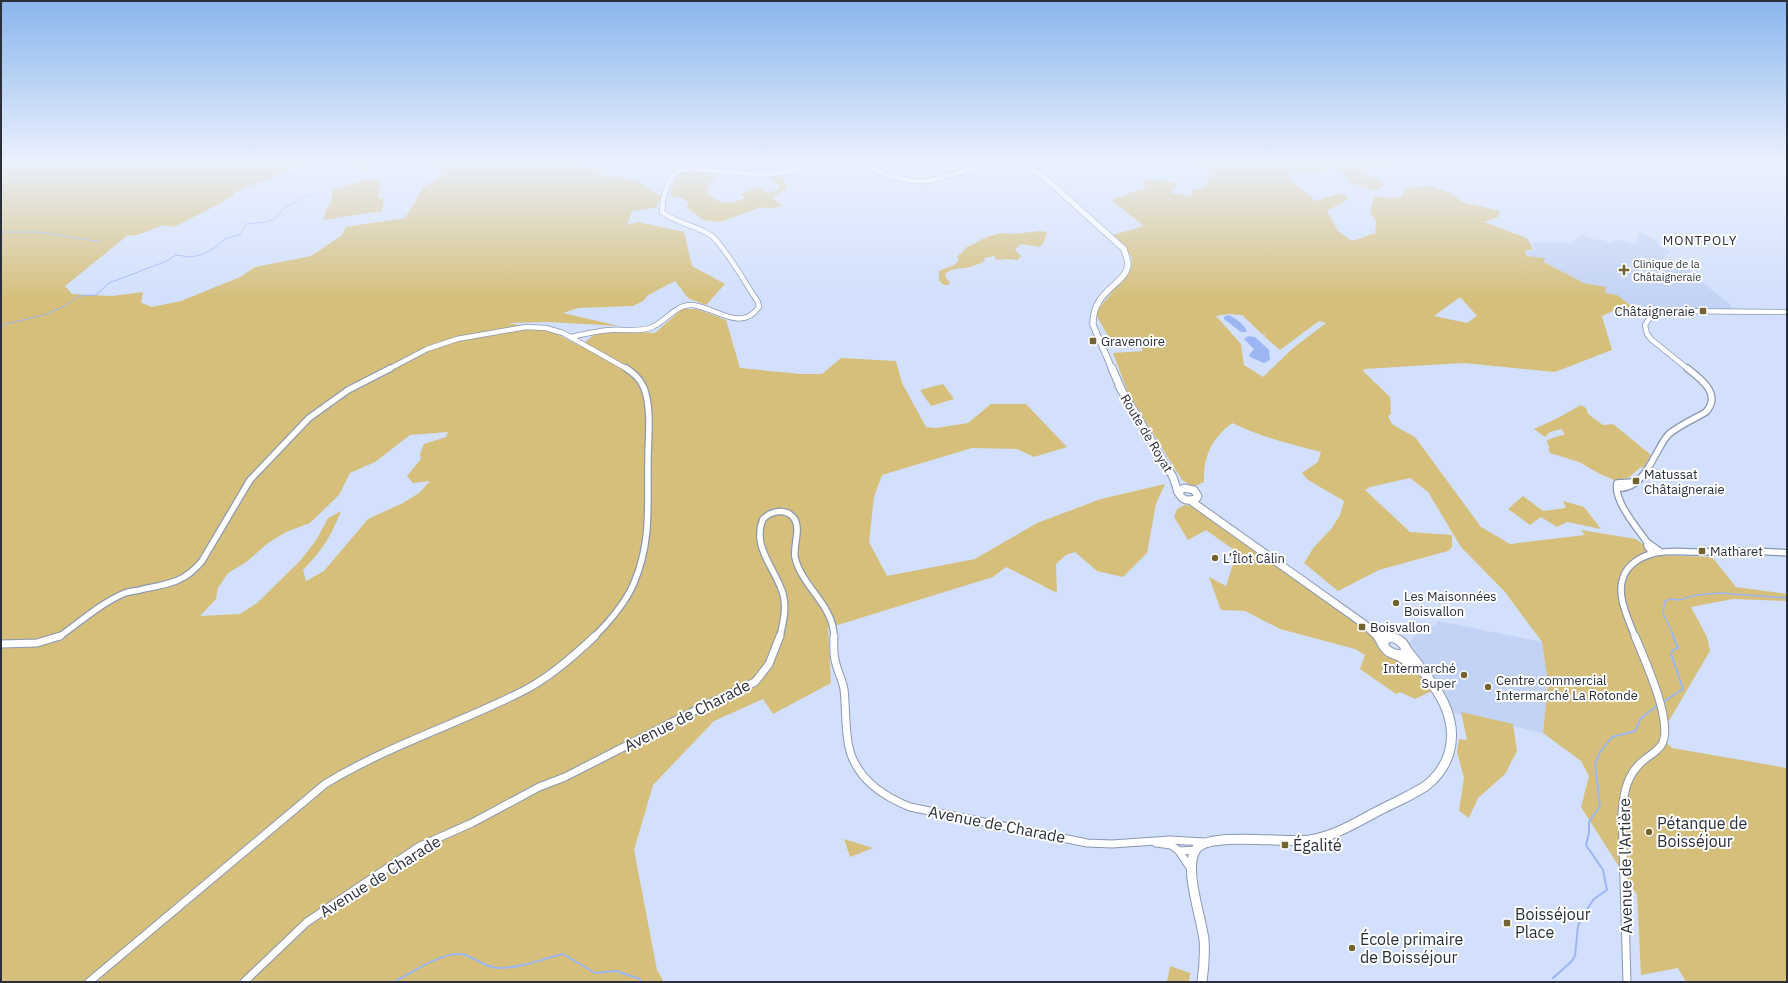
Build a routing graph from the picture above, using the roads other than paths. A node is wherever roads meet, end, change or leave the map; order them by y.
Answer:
1 (661, 207) edge
2 (1074, 207) edge
3 (1077, 207) edge
4 (1125, 254) junction
5 (1787, 312) edge
6 (571, 337) junction
7 (1173, 477) junction
8 (1634, 482) junction
9 (1619, 486) junction
10 (1186, 488) junction
11 (1625, 490) junction
12 (1178, 492) junction
13 (1620, 497) junction
14 (1194, 499) junction
15 (1647, 542) junction
16 (1661, 552) junction
17 (1787, 552) edge
18 (1652, 553) junction
19 (1364, 624) junction
20 (1392, 637) junction
21 (1, 644) edge
22 (1383, 645) junction
23 (1406, 649) junction
24 (1397, 655) junction
25 (1422, 670) junction
26 (1144, 841) junction
27 (1204, 842) junction
28 (1196, 850) junction
29 (1179, 851) junction
30 (1192, 873) junction
31 (89, 982) edge
32 (244, 982) edge
33 (1202, 982) edge
34 (1627, 982) edge

1 - 6 street
2 - 4 main road
3 - 4 main road
4 - 7 main road, Route de Royat
5 - 8 street
6 - 21 street
6 - 31 street
7 - 10 main road, Route de Royat
7 - 12 main road, Route de Royat
8 - 9 street
8 - 11 street
9 - 11 street
9 - 13 street
10 - 12 main road
10 - 14 main road, Route de Royat
11 - 13 street
12 - 14 main road
13 - 15 street
14 - 19 main road
15 - 16 street
15 - 18 street
16 - 17 street
16 - 18 street
18 - 34 street, Avenue de l'Artière
19 - 20 main road
19 - 22 main road
20 - 22 main road
20 - 23 main road
22 - 24 main road
23 - 24 main road
23 - 25 main road
24 - 25 main road
25 - 27 main road
26 - 27 street, Avenue de Charade
26 - 29 street, Avenue de Charade
26 - 32 street, Avenue de Charade
27 - 28 main road
28 - 29 street, Avenue de Charade
28 - 30 main road
29 - 30 street
30 - 33 main road

